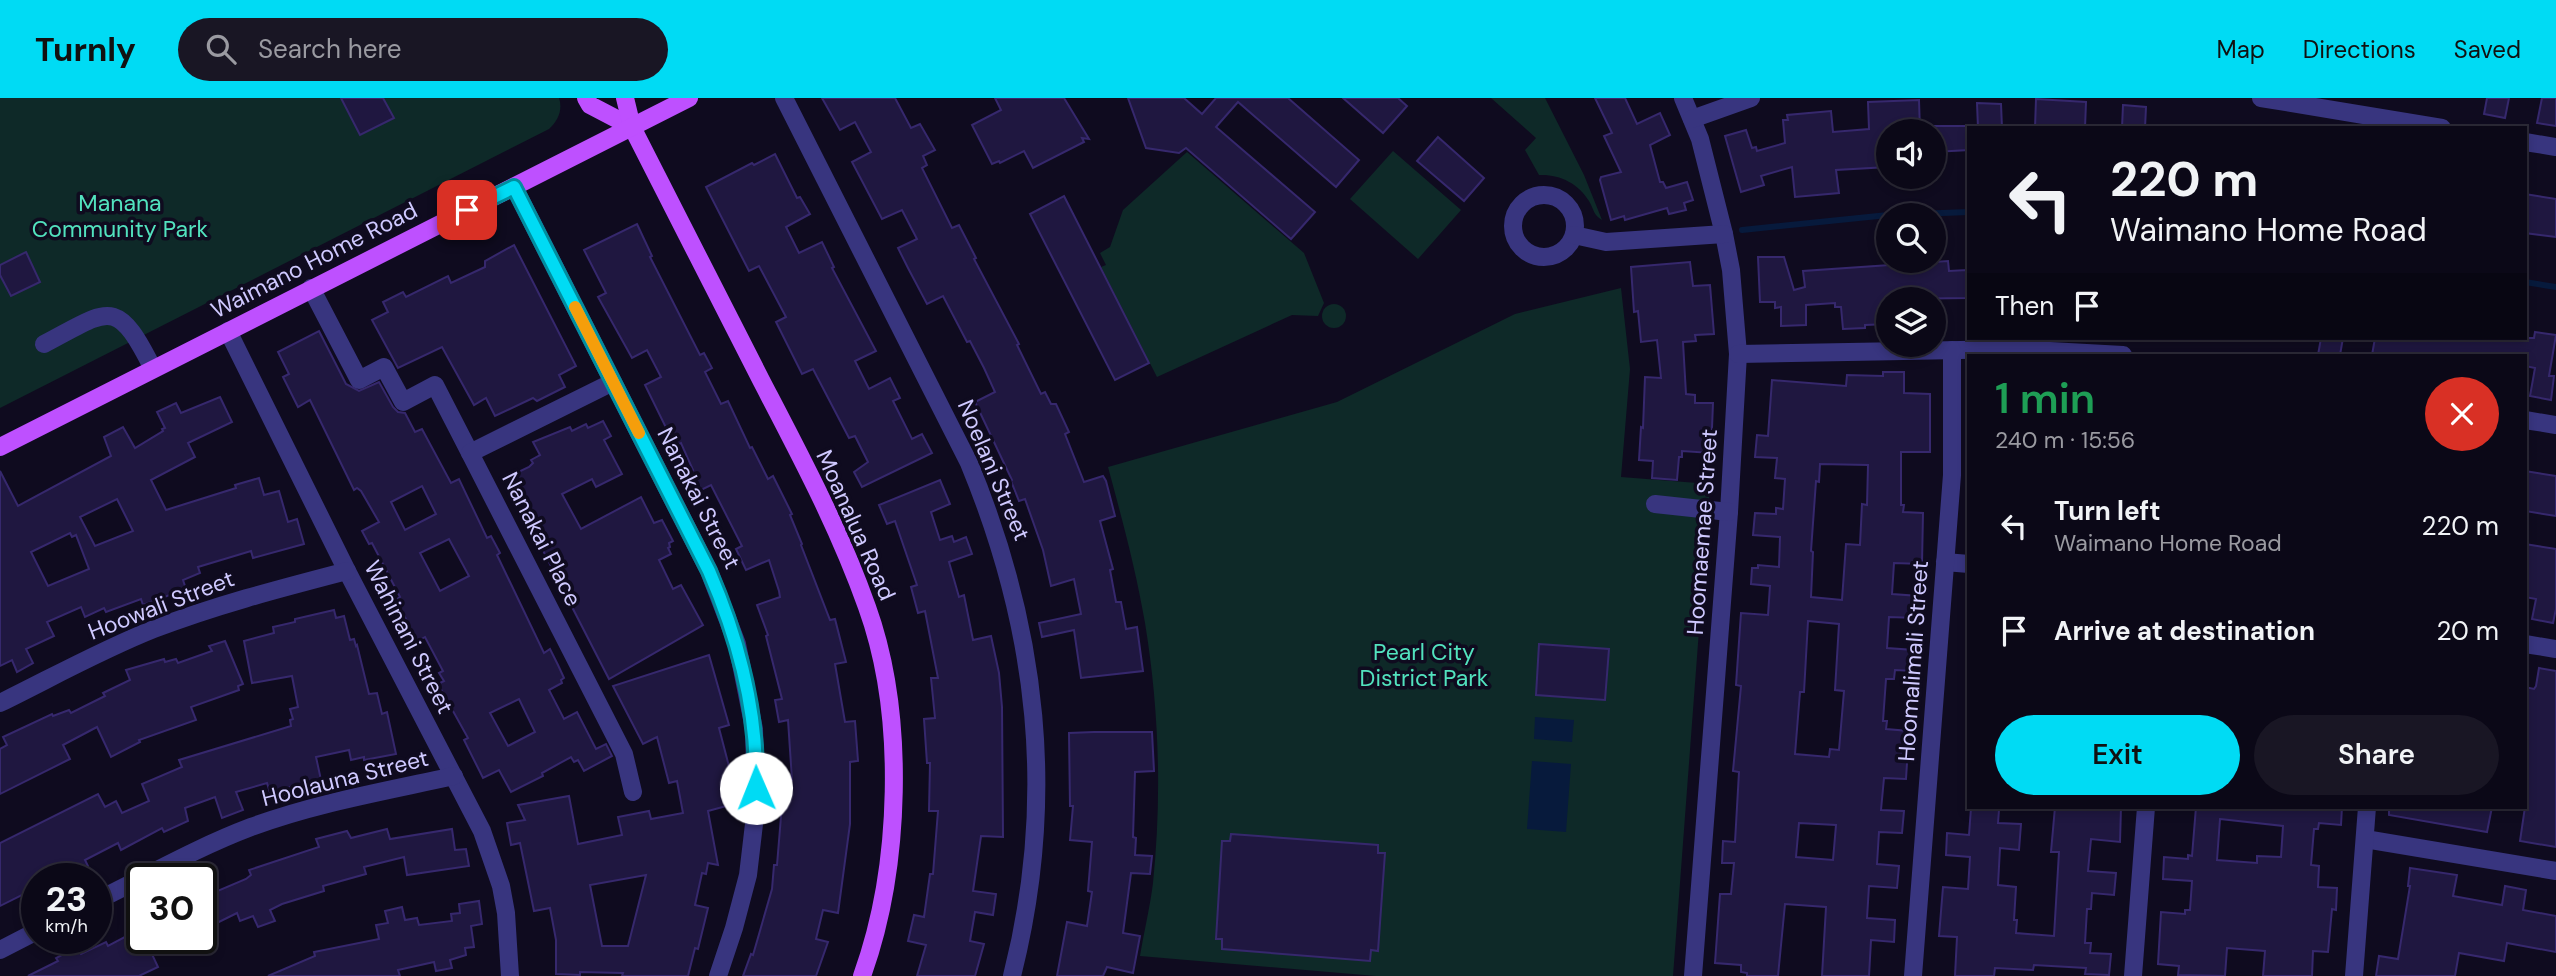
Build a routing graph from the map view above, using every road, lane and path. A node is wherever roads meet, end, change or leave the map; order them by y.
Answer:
1 (586, 98) edge
2 (625, 98) edge
3 (689, 98) edge
4 (784, 98) edge
5 (1683, 98) edge
6 (1751, 98) edge
7 (2261, 98) edge
8 (1692, 119) junction
9 (2429, 126) edge
10 (632, 127) junction
11 (2527, 142) edge
12 (2556, 147) edge
13 (514, 187) junction
14 (1724, 234) junction
15 (1574, 235) dead end
16 (312, 288) junction
17 (228, 331) junction
18 (44, 344) dead end
19 (1952, 350) junction
20 (1738, 354) junction
21 (2105, 354) edge
22 (153, 369) junction
23 (613, 382) junction
24 (2527, 420) edge
25 (2556, 425) edge
26 (0, 447) edge
27 (470, 453) junction
28 (1655, 505) dead end
29 (1729, 512) junction
30 (1945, 562) junction
31 (1967, 565) edge
32 (347, 571) junction
33 (2527, 644) edge
34 (2556, 649) edge
35 (0, 703) edge
36 (454, 776) junction
37 (633, 792) dead end
38 (2146, 809) edge
39 (2367, 809) edge
40 (2365, 839) junction
41 (2556, 871) edge
42 (112, 893) edge
43 (21, 939) edge
44 (0, 950) edge
45 (510, 976) edge
46 (718, 976) edge
47 (862, 976) edge
48 (1012, 976) edge
49 (1693, 976) edge
50 (1913, 976) edge
51 (2133, 976) edge
52 (2354, 976) edge

1 - 10 main road
2 - 10 main road, Moanalua Road
3 - 10 main road, Waimano Home Road
4 - 48 street, Noelani Street
5 - 8 street, Hoomaemae Street
6 - 8 street
7 - 9 street
8 - 14 street, Hoomaemae Street
10 - 13 main road, Waimano Home Road
10 - 47 main road, Moanalua Road
11 - 12 street
13 - 16 main road, Waimano Home Road
13 - 23 street, Nanakai Street
14 - 15 street
14 - 20 street, Hoomaemae Street
16 - 17 main road, Waimano Home Road
16 - 27 street, Nanakai Place
17 - 22 main road, Waimano Home Road
17 - 32 street, Wahinani Street
18 - 22 street
19 - 20 street
19 - 21 street
19 - 30 street, Hoomalimali Street
20 - 29 street, Hoomaemae Street
22 - 26 main road, Waimano Home Road
23 - 27 street
23 - 46 street, Nanakai Street
24 - 25 street
27 - 37 street, Nanakai Place
28 - 29 street
29 - 49 street, Hoomaemae Street
30 - 31 street
30 - 50 street, Hoomalimali Street
32 - 35 street, Hoowali Street
32 - 36 street, Wahinani Street
33 - 34 street
36 - 42 street, Hoolauna Street
36 - 45 street, Wahinani Street
38 - 51 street
39 - 40 street
40 - 41 street
40 - 52 street
43 - 44 street

